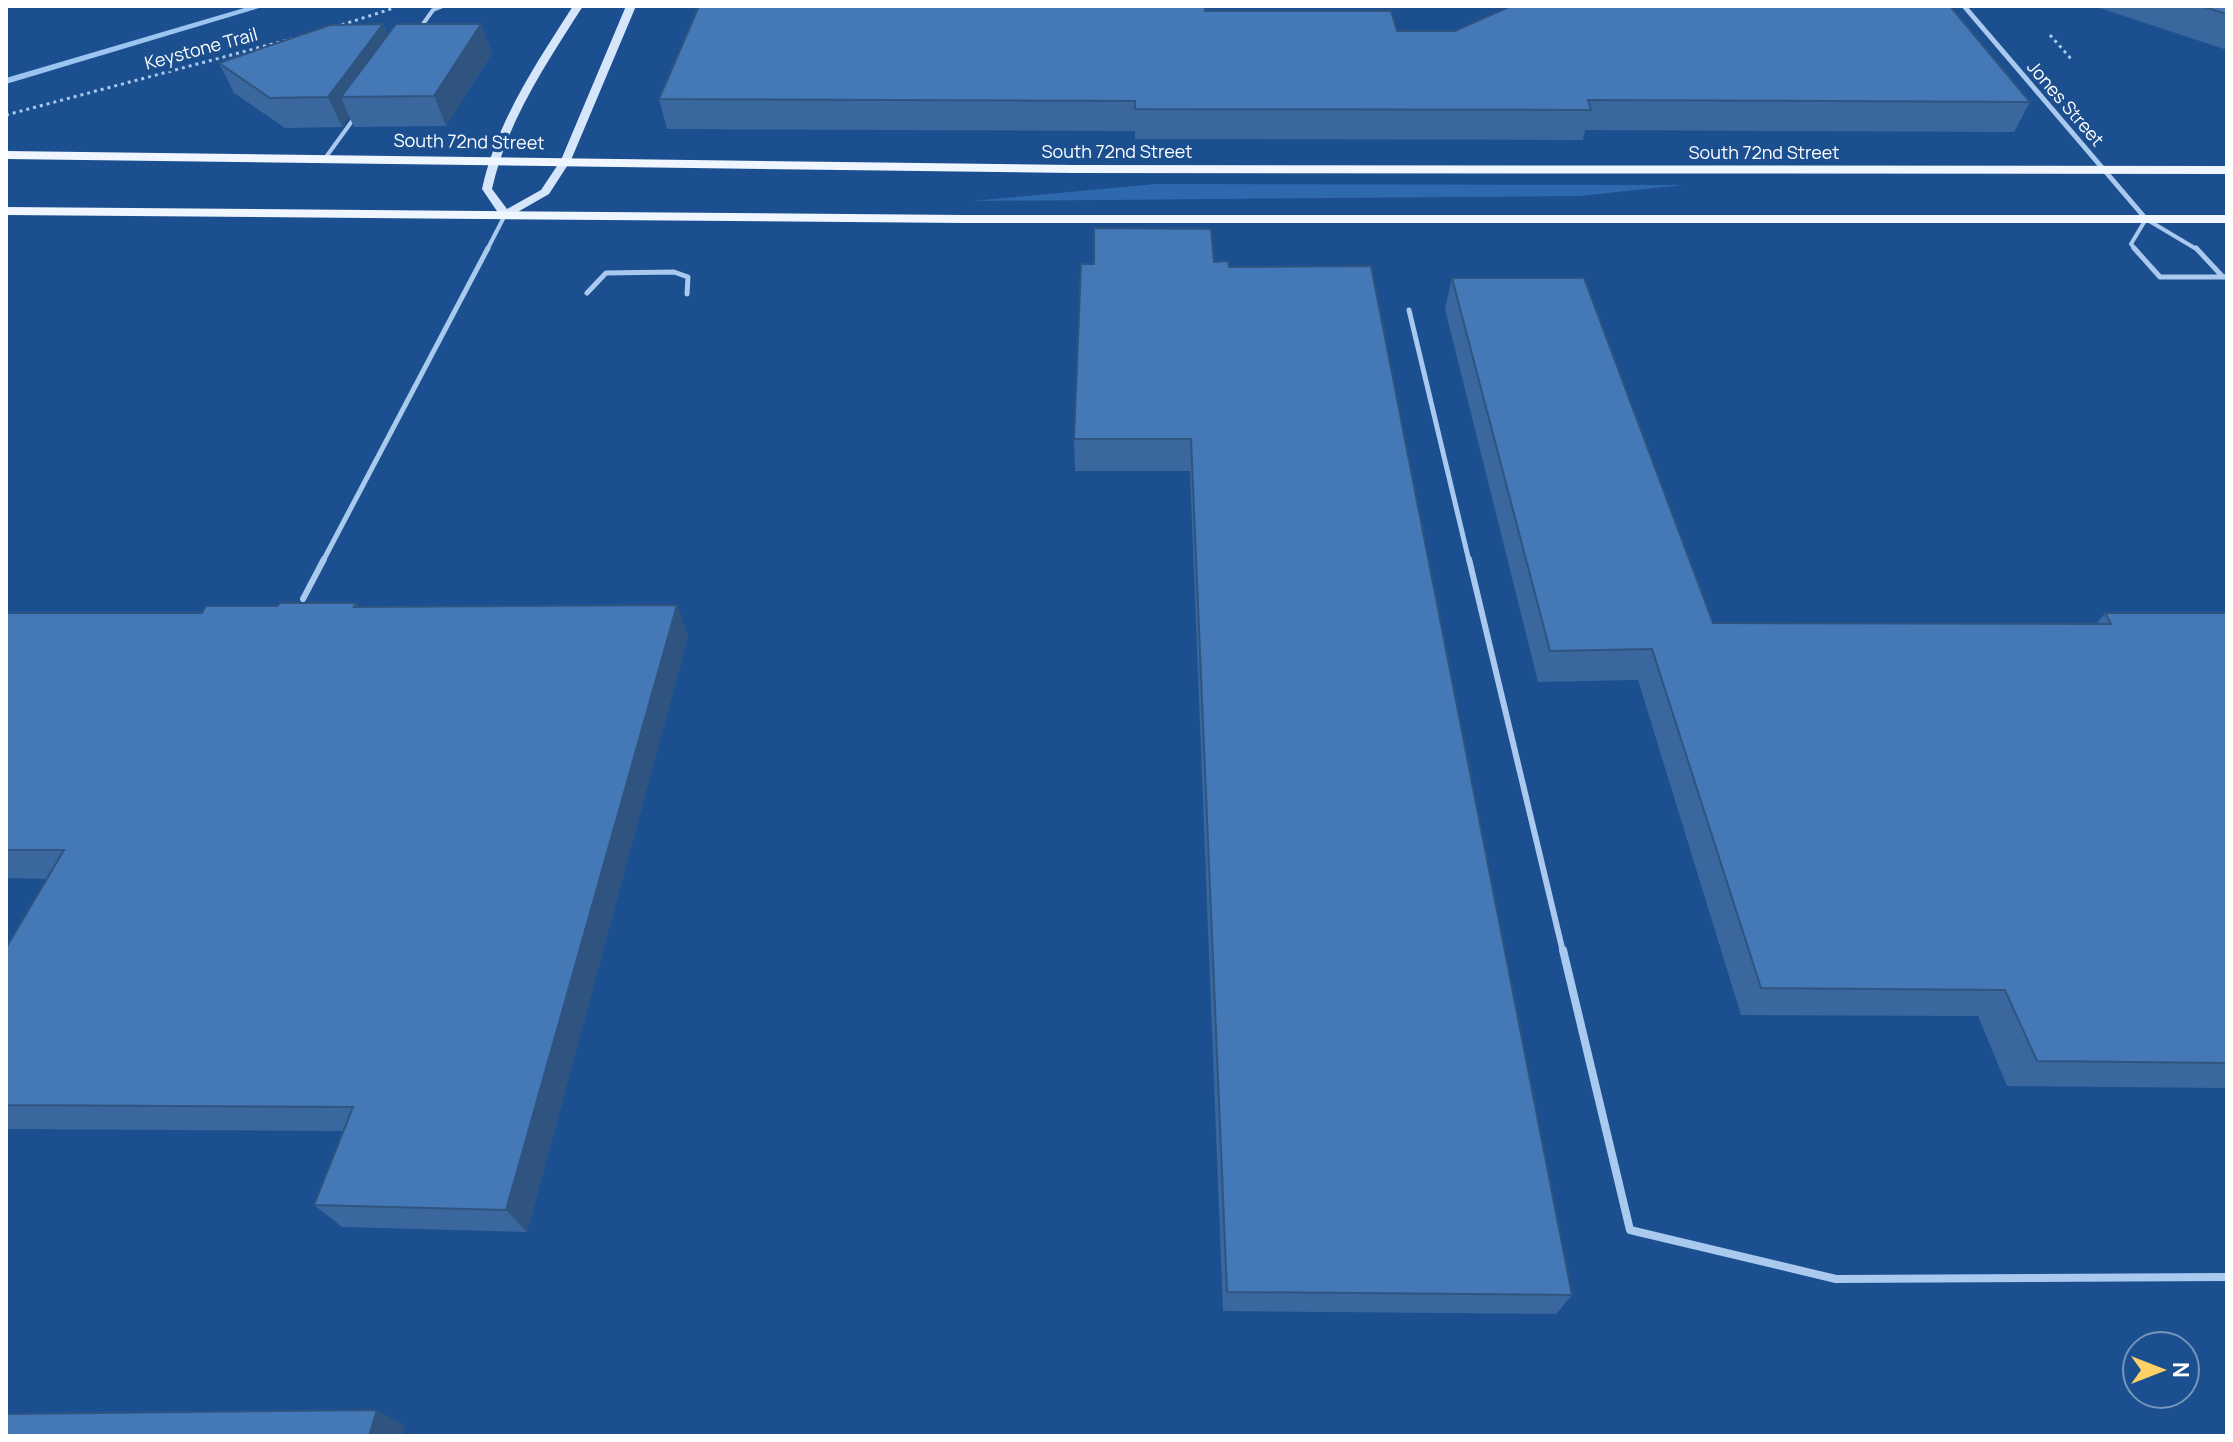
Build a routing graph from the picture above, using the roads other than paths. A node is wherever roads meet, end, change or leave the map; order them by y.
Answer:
1 (443, 6) edge
2 (578, 6) edge
3 (631, 6) edge
4 (1964, 6) edge
5 (414, 36) edge
6 (357, 113) edge
7 (6, 155) edge
8 (326, 157) junction
9 (492, 159) junction
10 (566, 160) junction
11 (2104, 170) junction
12 (2227, 170) edge
13 (6, 211) edge
14 (505, 215) junction
15 (2146, 219) junction
16 (2227, 219) edge
17 (2225, 277) edge
18 (587, 293) dead end
19 (687, 294) dead end
20 (1409, 310) dead end
21 (303, 599) edge
22 (2227, 1277) edge

1 - 5 lane
2 - 9 main road
3 - 10 main road
4 - 11 street, Jones Street
6 - 8 lane
7 - 8 main road, South 72nd Street
8 - 9 main road, South 72nd Street
9 - 10 main road, South 72nd Street
9 - 14 main road
10 - 11 main road, South 72nd Street
10 - 14 main road
11 - 12 main road, South 72nd Street
11 - 15 street, Jones Street
13 - 14 main road
14 - 15 main road
14 - 21 lane
15 - 16 main road
15 - 17 lane
15 - 17 lane
18 - 19 lane
20 - 22 lane

